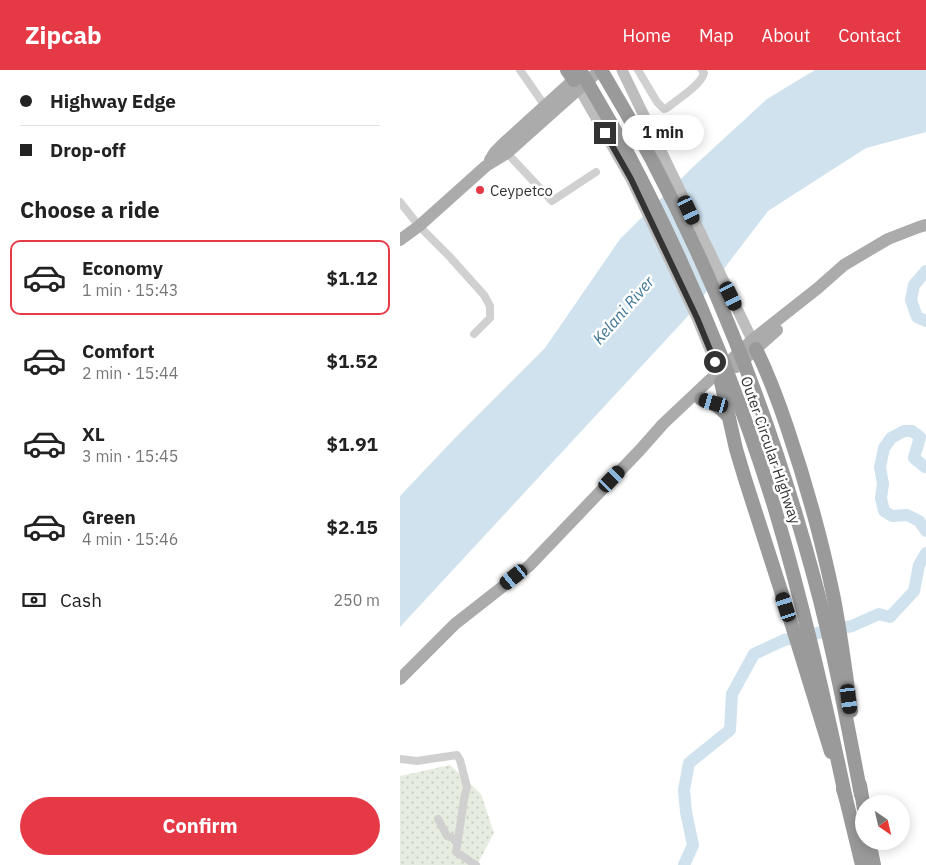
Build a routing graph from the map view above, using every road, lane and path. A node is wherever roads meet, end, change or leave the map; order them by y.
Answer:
1 (520, 70) edge
2 (584, 70) edge
3 (601, 70) edge
4 (622, 70) edge
5 (638, 70) edge
6 (702, 70) edge
7 (575, 77) edge
8 (545, 106) junction
9 (508, 153) junction
10 (486, 166) junction
11 (596, 172) dead end
12 (400, 202) edge
13 (926, 225) edge
14 (418, 226) junction
15 (400, 240) edge
16 (474, 334) dead end
17 (754, 345) junction
18 (720, 377) junction
19 (701, 399) junction
20 (728, 417) junction
21 (640, 450) junction
22 (400, 679) edge
23 (400, 759) edge
24 (861, 795) edge
25 (861, 795) edge
26 (846, 799) junction
27 (438, 819) dead end
28 (458, 840) junction
29 (872, 850) edge
30 (476, 865) edge
31 (862, 865) edge
32 (874, 865) edge

1 - 8 street
2 - 7 main road
3 - 7 main road
3 - 24 highway, Outer Circular Highway, bridge
4 - 17 street
5 - 6 street
7 - 8 main road
7 - 9 main road
7 - 18 street
7 - 26 highway, Outer Circular Highway, bridge
8 - 10 main road
9 - 10 main road
9 - 11 street
10 - 14 main road
12 - 14 street
13 - 17 main road
14 - 15 main road
14 - 16 street
17 - 18 main road
17 - 25 highway, bridge
18 - 19 main road
18 - 20 highway
18 - 21 main road
19 - 20 highway
19 - 21 main road
20 - 26 highway, bridge
21 - 22 main road
23 - 28 street
26 - 31 highway, Outer Circular Highway
27 - 28 street
28 - 30 street
29 - 32 highway

